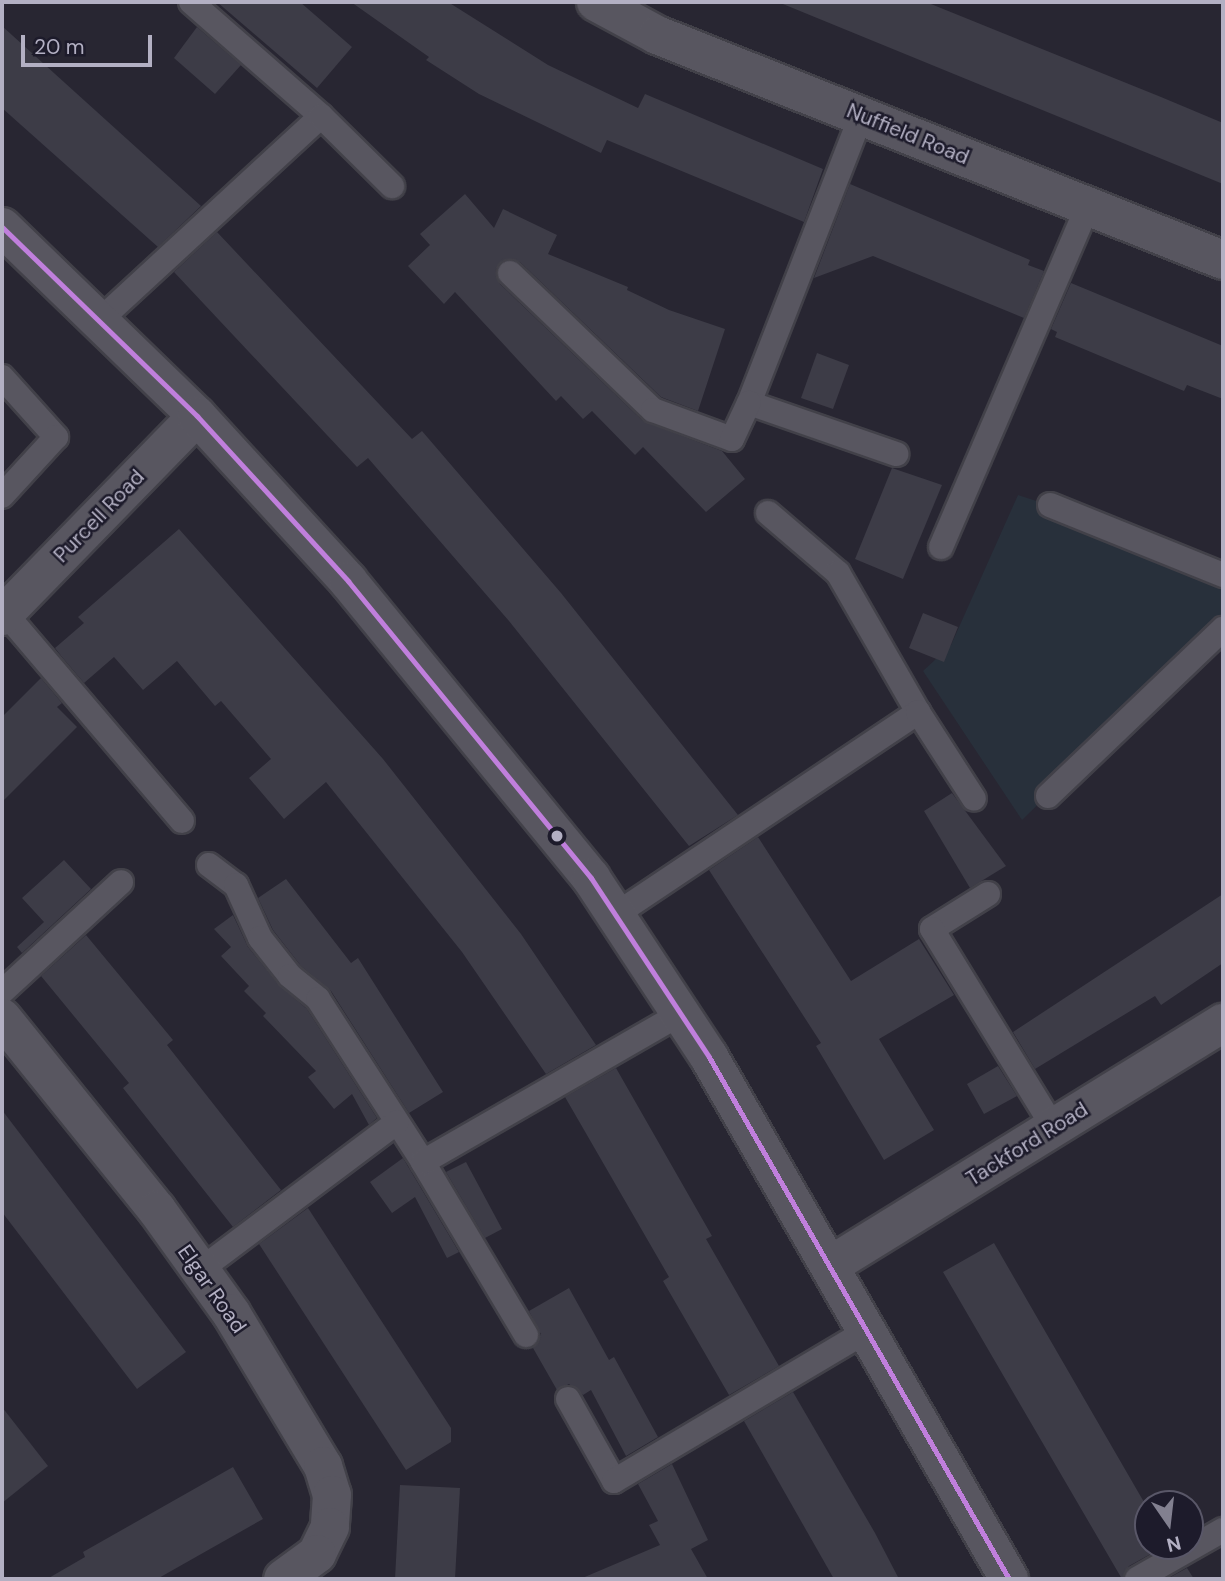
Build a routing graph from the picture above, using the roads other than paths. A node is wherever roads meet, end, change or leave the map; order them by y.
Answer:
1 (191, 2) edge
2 (596, 2) edge
3 (321, 116) junction
4 (861, 116) junction
5 (392, 186) dead end
6 (1088, 206) junction
7 (2, 227) edge
8 (1223, 260) edge
9 (510, 273) dead end
10 (99, 321) junction
11 (2, 377) edge
12 (749, 403) junction
13 (197, 416) junction
14 (896, 454) dead end
15 (2, 496) edge
16 (1050, 505) dead end
17 (768, 513) dead end
18 (941, 547) dead end
19 (1223, 575) edge
20 (3, 614) edge
21 (1223, 629) edge
22 (918, 712) junction
23 (1048, 796) dead end
24 (975, 799) dead end
25 (182, 821) dead end
26 (209, 865) dead end
27 (121, 882) dead end
28 (988, 894) dead end
29 (615, 915) junction
30 (2, 1014) edge
31 (680, 1014) junction
32 (1223, 1023) edge
33 (397, 1122) junction
34 (1054, 1128) junction
35 (423, 1162) junction
36 (831, 1265) junction
37 (200, 1270) junction
38 (868, 1330) junction
39 (526, 1335) dead end
40 (568, 1399) dead end
41 (1223, 1530) edge
42 (283, 1579) edge
43 (1009, 1579) edge
44 (1137, 1579) edge

1 - 3 lane
2 - 4 street, Nuffield Road
3 - 5 lane
3 - 10 lane
4 - 6 street, Nuffield Road
4 - 12 lane
6 - 8 street, Nuffield Road
6 - 18 lane
7 - 10 street
9 - 12 lane
10 - 13 street
11 - 15 lane
12 - 14 lane
13 - 20 street, Purcell Road
13 - 29 street
16 - 19 lane
17 - 22 lane
20 - 25 lane
21 - 23 lane
22 - 24 lane
22 - 29 lane
26 - 33 lane
27 - 30 lane
28 - 34 lane
29 - 31 street
30 - 37 street, Elgar Road
31 - 35 lane
31 - 36 street
32 - 34 street, Tackford Road
33 - 35 lane
33 - 37 lane
34 - 36 street, Tackford Road
35 - 39 lane
36 - 38 street
37 - 42 street, Elgar Road
38 - 40 lane
38 - 43 street
41 - 44 lane

